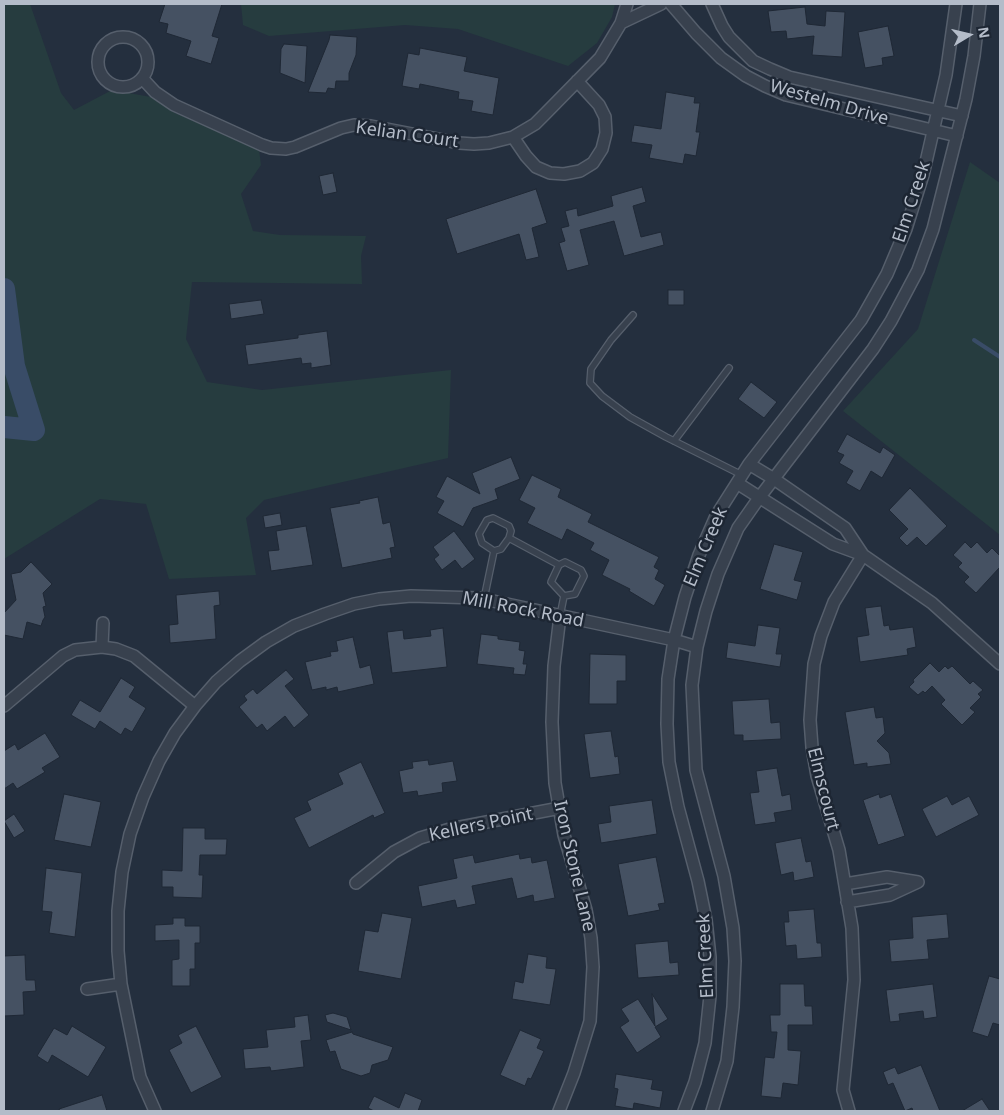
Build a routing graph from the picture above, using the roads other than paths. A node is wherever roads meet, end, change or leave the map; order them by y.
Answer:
1 (627, 4) edge
2 (661, 4) edge
3 (671, 4) edge
4 (712, 4) edge
5 (956, 4) edge
6 (980, 4) edge
7 (621, 23) junction
8 (142, 78) junction
9 (577, 81) junction
10 (937, 110) junction
11 (962, 116) junction
12 (932, 131) junction
13 (957, 136) junction
14 (513, 137) junction
15 (633, 315) dead end
16 (730, 368) dead end
17 (674, 441) junction
18 (749, 464) junction
19 (774, 478) junction
20 (739, 479) junction
21 (759, 498) junction
22 (819, 509) junction
23 (807, 528) junction
24 (509, 538) junction
25 (494, 551) junction
26 (863, 555) junction
27 (559, 565) junction
28 (564, 596) junction
29 (484, 599) junction
30 (560, 616) junction
31 (102, 623) dead end
32 (674, 640) junction
33 (102, 647) junction
34 (697, 647) junction
35 (1000, 664) edge
36 (4, 706) edge
37 (195, 706) junction
38 (560, 808) junction
39 (356, 883) dead end
40 (845, 884) junction
41 (847, 902) junction
42 (121, 984) junction
43 (87, 988) dead end
44 (155, 1111) edge
45 (559, 1111) edge
46 (684, 1111) edge
47 (712, 1111) edge
48 (849, 1111) edge

1 - 7 street, Kelian Court
2 - 7 street
3 - 12 street, Westelm Drive
4 - 10 street, Westelm Drive
5 - 10 street, Elm Creek
6 - 11 street, Elm Creek
7 - 9 street, Kelian Court
8 - 8 street
8 - 14 street, Kelian Court
9 - 14 street, Kelian Court
9 - 14 street
10 - 11 street, Westelm Drive
10 - 12 street, Elm Creek
11 - 13 street, Elm Creek
12 - 13 street, Westelm Drive
12 - 18 street, Elm Creek
13 - 19 street, Elm Creek
15 - 17 lane
16 - 17 lane
17 - 20 lane
18 - 19 street
18 - 20 street, Elm Creek
19 - 21 street, Elm Creek
19 - 22 street
20 - 21 street
20 - 32 street, Elm Creek
21 - 23 street
21 - 34 street, Elm Creek
22 - 23 street
22 - 26 street
23 - 26 street
24 - 25 lane
24 - 25 lane
24 - 27 lane
25 - 29 lane
26 - 35 street
26 - 40 street, Elmscourt
27 - 28 lane
27 - 28 lane
28 - 30 lane
29 - 30 street, Mill Rock Road
29 - 37 street, Mill Rock Road
30 - 32 street, Mill Rock Road
30 - 38 street, Iron Stone Lane
31 - 33 street
32 - 34 street, Mill Rock Road
32 - 46 street, Elm Creek
33 - 36 street
33 - 37 street
34 - 47 street, Elm Creek
37 - 42 street, Mill Rock Road
38 - 39 street, Kellers Point
38 - 45 street, Iron Stone Lane
40 - 41 street, Elmscourt
40 - 41 street
41 - 48 street, Elmscourt
42 - 43 street
42 - 44 street, Mill Rock Road

